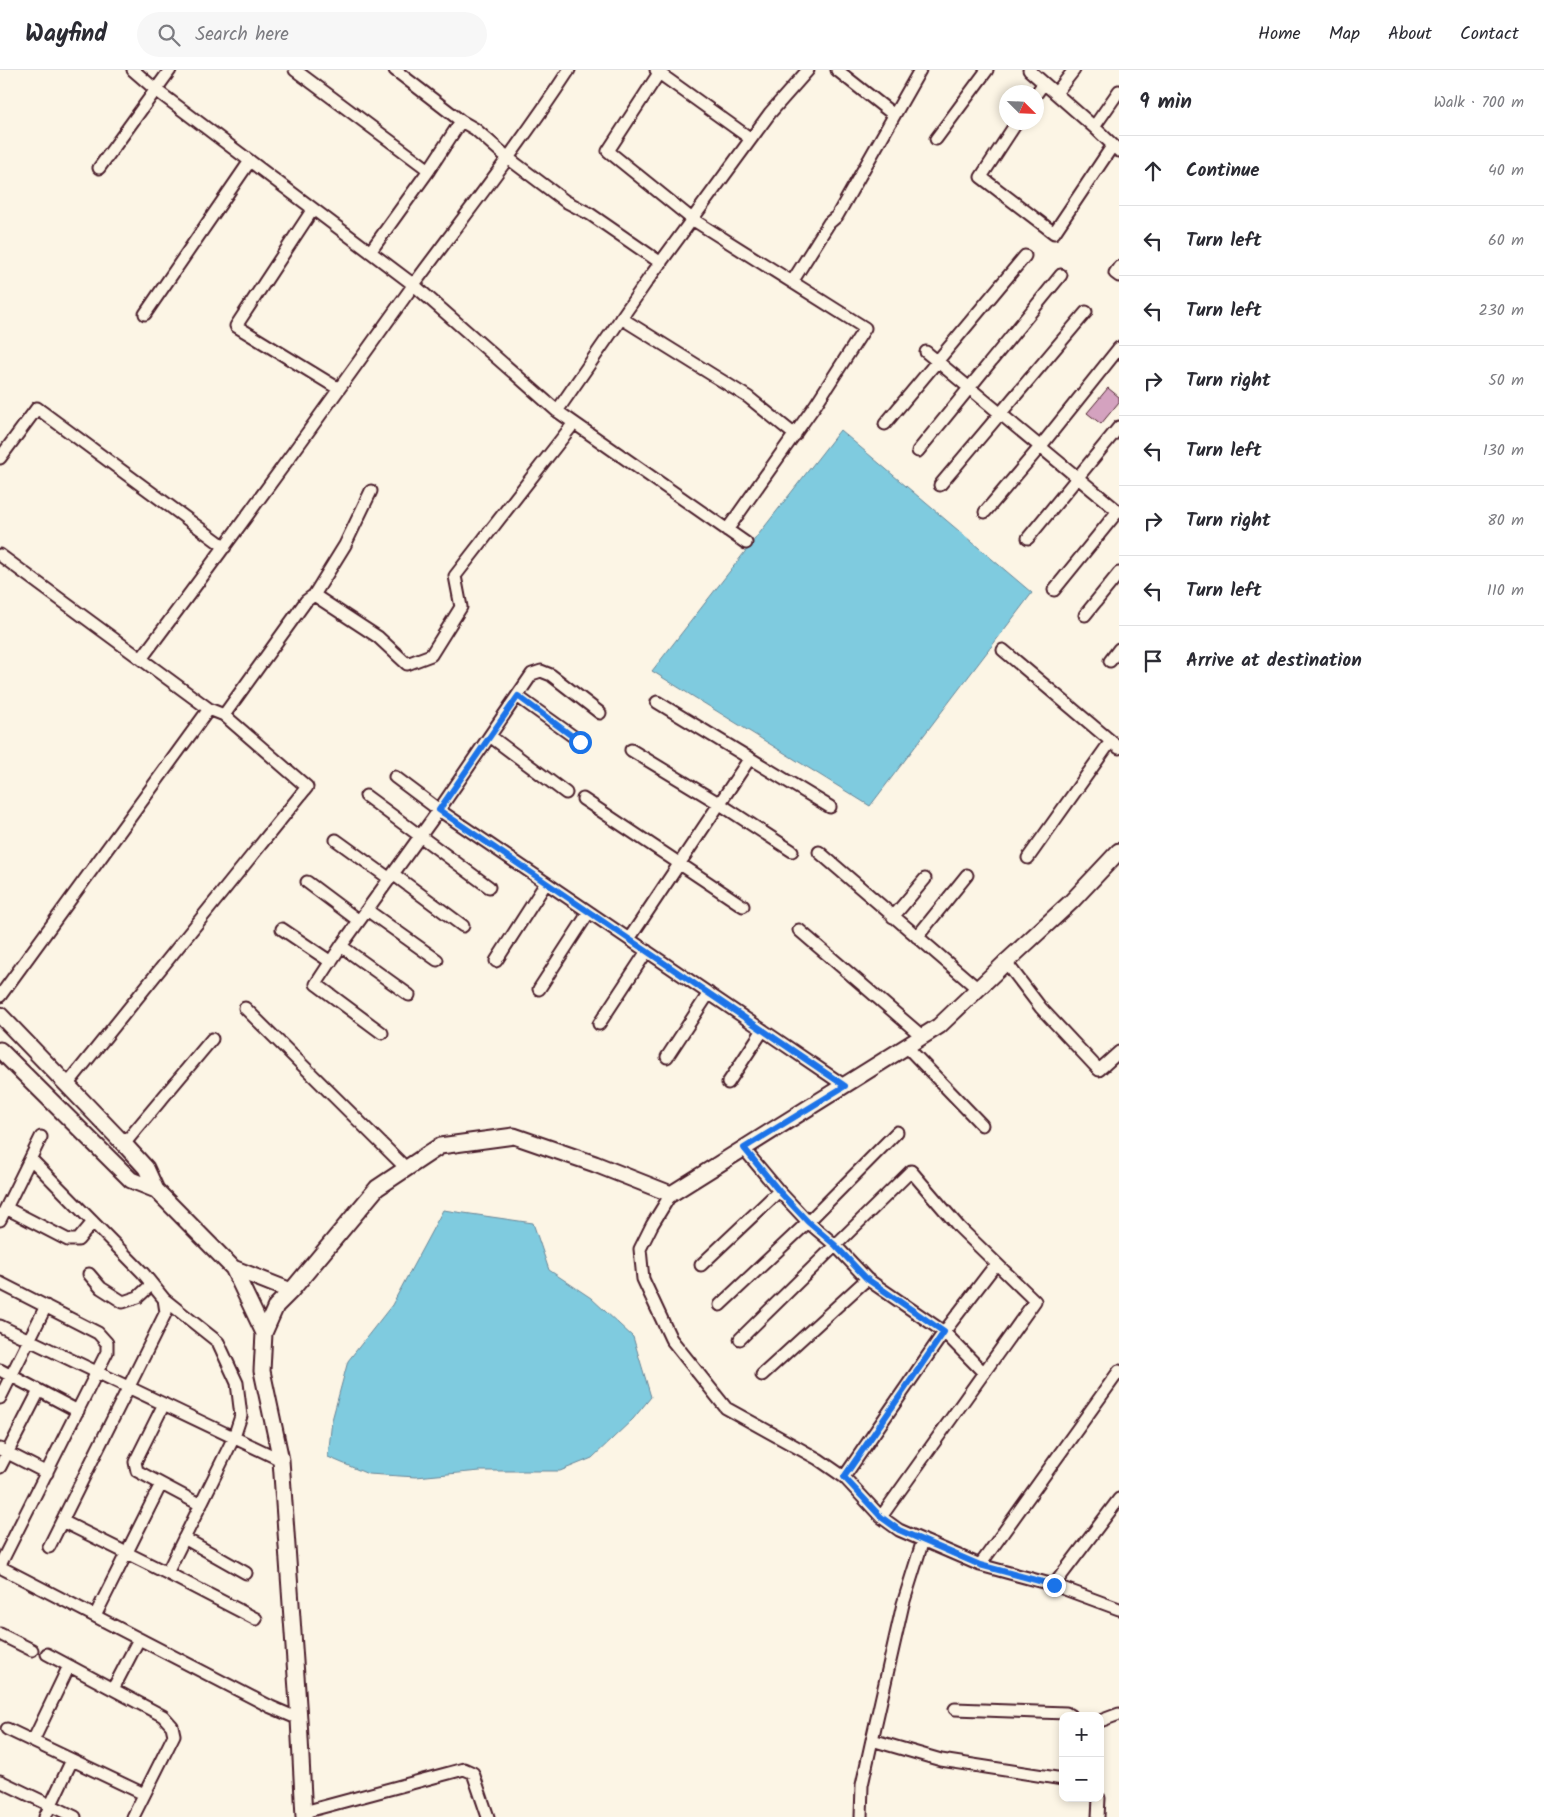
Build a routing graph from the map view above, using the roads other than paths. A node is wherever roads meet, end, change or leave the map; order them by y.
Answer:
1 (133, 70) edge
2 (170, 70) edge
3 (296, 70) edge
4 (395, 70) edge
5 (569, 70) edge
6 (808, 70) edge
7 (837, 70) edge
8 (920, 70) edge
9 (987, 70) edge
10 (1030, 70) edge
11 (1074, 70) edge
12 (658, 71) edge
13 (1044, 83) joint
14 (156, 90) junction
15 (1119, 91) edge
16 (1056, 93) junction
17 (894, 115) junction
18 (461, 121) junction
19 (1094, 127) junction
20 (1012, 130) edge
21 (751, 139) junction
22 (936, 139) dead end
23 (1116, 148) edge
24 (508, 158) junction
25 (250, 161) junction
26 (99, 168) dead end
27 (429, 170) junction
28 (313, 209) junction
29 (692, 219) junction
30 (370, 252) junction
31 (1025, 256) dead end
32 (661, 263) junction
33 (1119, 267) edge
34 (1061, 275) dead end
35 (1119, 276) edge
36 (792, 282) junction
37 (414, 285) junction
38 (1086, 312) dead end
39 (145, 314) dead end
40 (621, 318) junction
41 (1119, 348) edge
42 (926, 352) dead end
43 (938, 362) junction
44 (968, 388) junction
45 (339, 389) junction
46 (557, 411) junction
47 (1000, 414) junction
48 (574, 423) junction
49 (885, 424) dead end
50 (1119, 427) edge
51 (795, 435) junction
52 (1040, 447) junction
53 (918, 451) dead end
54 (0, 458) edge
55 (1079, 478) junction
56 (940, 485) dead end
57 (371, 491) dead end
58 (1119, 495) edge
59 (1116, 509) edge
60 (985, 512) dead end
61 (727, 530) junction
62 (1028, 538) dead end
63 (746, 543) dead end
64 (225, 547) junction
65 (0, 555) edge
66 (1119, 573) edge
67 (1054, 590) dead end
68 (314, 595) junction
69 (1085, 615) dead end
70 (1119, 649) edge
71 (1003, 650) dead end
72 (141, 659) junction
73 (1110, 661) dead end
74 (518, 696) junction
75 (657, 702) dead end
76 (209, 709) junction
77 (600, 713) dead end
78 (224, 715) junction
79 (490, 736) junction
80 (580, 742) dead end
81 (1115, 745) edge
82 (631, 750) dead end
83 (750, 758) junction
84 (395, 777) dead end
85 (566, 793) dead end
86 (366, 796) dead end
87 (583, 798) dead end
88 (720, 804) junction
89 (830, 807) dead end
90 (439, 810) junction
91 (420, 836) junction
92 (336, 840) dead end
93 (792, 851) dead end
94 (1119, 851) edge
95 (819, 852) dead end
96 (1028, 858) dead end
97 (680, 864) junction
98 (967, 875) dead end
99 (391, 876) junction
100 (925, 879) dead end
101 (306, 882) dead end
102 (546, 883) junction
103 (490, 888) dead end
104 (743, 906) dead end
105 (367, 910) junction
106 (589, 912) junction
107 (893, 917) junction
108 (359, 921) junction
109 (463, 926) dead end
110 (282, 929) dead end
111 (799, 930) dead end
112 (916, 937) junction
113 (629, 939) junction
114 (341, 946) junction
115 (647, 951) junction
116 (437, 960) dead end
117 (496, 961) dead end
118 (331, 962) junction
119 (1006, 962) junction
120 (539, 989) dead end
121 (978, 989) junction
122 (709, 993) junction
123 (409, 995) dead end
124 (0, 996) edge
125 (245, 1008) dead end
126 (0, 1016) edge
127 (599, 1024) dead end
128 (763, 1030) junction
129 (382, 1033) dead end
130 (923, 1037) junction
131 (212, 1039) dead end
132 (907, 1047) junction
133 (0, 1050) edge
134 (1119, 1052) edge
135 (667, 1057) dead end
136 (728, 1083) dead end
137 (67, 1085) junction
138 (845, 1086) junction
139 (982, 1125) dead end
140 (897, 1132) dead end
141 (41, 1137) dead end
142 (124, 1144) junction
143 (744, 1148) junction
144 (31, 1158) junction
145 (406, 1169) junction
146 (156, 1190) junction
147 (779, 1191) junction
148 (671, 1194) junction
149 (6, 1208) junction
150 (0, 1220) edge
151 (93, 1222) junction
152 (808, 1222) junction
153 (835, 1245) junction
154 (996, 1264) junction
155 (701, 1265) dead end
156 (233, 1268) junction
157 (89, 1274) dead end
158 (867, 1279) junction
159 (0, 1283) edge
160 (152, 1284) junction
161 (291, 1291) junction
162 (164, 1299) junction
163 (720, 1305) dead end
164 (46, 1306) junction
165 (0, 1326) edge
166 (944, 1332) junction
167 (264, 1333) junction
168 (740, 1338) dead end
169 (29, 1340) junction
170 (0, 1370) edge
171 (1119, 1371) edge
172 (97, 1373) junction
173 (984, 1373) junction
174 (762, 1375) dead end
175 (11, 1376) junction
176 (128, 1387) junction
177 (39, 1391) junction
178 (0, 1398) edge
179 (164, 1404) junction
180 (78, 1411) junction
181 (234, 1437) junction
182 (4, 1451) edge
183 (281, 1460) junction
184 (0, 1467) edge
185 (47, 1473) junction
186 (844, 1477) junction
187 (161, 1484) junction
188 (1119, 1499) edge
189 (201, 1505) junction
190 (881, 1517) junction
191 (62, 1521) junction
192 (184, 1538) junction
193 (924, 1540) junction
194 (49, 1546) dead end
195 (126, 1553) junction
196 (980, 1565) junction
197 (0, 1566) edge
198 (167, 1573) junction
199 (246, 1573) dead end
200 (1054, 1585) junction
201 (1119, 1609) edge
202 (95, 1616) junction
203 (256, 1620) dead end
204 (0, 1636) edge
205 (139, 1639) junction
206 (32, 1650) dead end
207 (47, 1654) dead end
208 (69, 1666) junction
209 (113, 1689) junction
210 (955, 1709) dead end
211 (1059, 1713) edge
212 (1119, 1714) edge
213 (300, 1719) junction
214 (1104, 1720) edge
215 (7, 1729) dead end
216 (872, 1740) junction
217 (33, 1741) junction
218 (72, 1760) junction
219 (1059, 1778) edge
220 (0, 1781) edge
221 (144, 1794) junction
222 (1099, 1802) edge
223 (50, 1806) junction
224 (304, 1814) edge
225 (45, 1817) edge
226 (75, 1817) edge
227 (133, 1817) edge
228 (488, 1817) edge
229 (860, 1817) edge
230 (1098, 1817) edge

1 - 14 street
2 - 14 street
3 - 27 street
4 - 18 street
5 - 24 street
6 - 21 street
7 - 17 street
8 - 17 street
9 - 22 street
10 - 13 street
11 - 16 street
12 - 21 street
12 - 29 street
13 - 16 street
14 - 25 street
14 - 26 street
15 - 19 street
16 - 19 street
17 - 36 street
18 - 24 street
18 - 27 street
19 - 23 street
20 - 23 street
21 - 29 street
24 - 32 street
24 - 37 street
25 - 28 street
25 - 39 street
27 - 30 street
28 - 30 street
28 - 45 street
29 - 32 street
29 - 36 street
30 - 37 street
31 - 43 street
32 - 40 street
33 - 35 street
34 - 44 street
36 - 51 street
37 - 45 street
37 - 46 street
38 - 47 street
40 - 46 street
40 - 51 street
41 - 52 street
42 - 43 street
43 - 44 street
43 - 49 street
44 - 47 street
44 - 53 street
45 - 64 street
46 - 48 street
47 - 52 street
47 - 56 street
48 - 61 street
48 - 68 street
50 - 55 street
51 - 61 street
52 - 55 street
52 - 60 street
54 - 64 street
55 - 59 street
55 - 62 street
57 - 68 street
58 - 59 street
59 - 67 street
61 - 63 street
64 - 72 street
65 - 72 street
66 - 69 street
68 - 78 street
70 - 73 street
71 - 81 street
72 - 76 street
74 - 77 street
74 - 79 street
74 - 80 street
75 - 83 street
76 - 78 street
76 - 124 street
78 - 137 street
79 - 85 street
79 - 90 street
81 - 96 street
82 - 88 street
83 - 88 street
83 - 89 street
84 - 90 street
86 - 91 street
87 - 97 street
88 - 93 street
88 - 97 street
90 - 91 street
90 - 102 street
91 - 99 street
91 - 103 street
92 - 99 street
94 - 119 street
95 - 107 street
97 - 104 street
97 - 113 street
98 - 112 street
99 - 105 street
99 - 109 street
100 - 107 street
101 - 108 street
102 - 106 street
102 - 117 street
105 - 108 street
105 - 116 street
106 - 113 street
106 - 120 street
107 - 112 street
108 - 114 street
110 - 118 street
111 - 130 street
112 - 121 street
113 - 115 street
114 - 118 street
114 - 123 street
115 - 122 street
115 - 127 street
118 - 129 street
119 - 121 street
119 - 134 street
121 - 130 street
122 - 128 street
122 - 135 street
125 - 145 street
126 - 137 street
128 - 136 street
128 - 138 street
130 - 132 street
131 - 142 street
132 - 138 street
132 - 139 street
133 - 146 street
137 - 142 street
138 - 143 street
140 - 152 street
141 - 144 street
142 - 146 street
143 - 147 street
143 - 148 street
144 - 149 street
144 - 151 street
145 - 148 street
145 - 161 street
146 - 156 street
147 - 152 street
147 - 155 street
148 - 186 street
149 - 150 street
149 - 151 street
151 - 160 street
152 - 153 street
152 - 163 street
153 - 154 street
153 - 158 street
153 - 168 street
154 - 166 street
154 - 173 street
156 - 161 street
156 - 167 street
157 - 160 street
158 - 166 street
158 - 174 street
159 - 164 street
160 - 162 street
161 - 167 street
162 - 176 street
162 - 181 street
164 - 169 street
164 - 172 street
165 - 169 street
166 - 173 street
166 - 186 street
167 - 183 street
169 - 172 street
169 - 175 street
170 - 175 street
171 - 196 street
172 - 176 street
172 - 180 street
173 - 190 street
175 - 177 street
175 - 178 street
176 - 179 street
176 - 191 street
177 - 180 street
177 - 182 street
179 - 181 street
179 - 187 street
180 - 185 street
181 - 183 street
181 - 189 street
182 - 184 street
182 - 185 street
183 - 213 street
185 - 197 street
186 - 190 street
187 - 189 street
187 - 195 street
188 - 200 street
189 - 192 street
190 - 193 street
191 - 194 street
191 - 195 street
192 - 198 street
192 - 199 street
193 - 196 street
193 - 216 street
195 - 198 street
195 - 202 street
196 - 200 street
197 - 202 street
198 - 203 street
200 - 201 street
202 - 205 street
204 - 206 street
205 - 209 street
205 - 213 street
207 - 208 street
208 - 209 street
208 - 217 street
209 - 221 street
210 - 211 street
212 - 214 street
213 - 224 street
215 - 217 street
216 - 219 street
216 - 229 street
217 - 218 street
218 - 221 street
218 - 223 street
220 - 223 street
221 - 227 street
222 - 230 street
223 - 225 street
223 - 226 street
224 - 228 street

